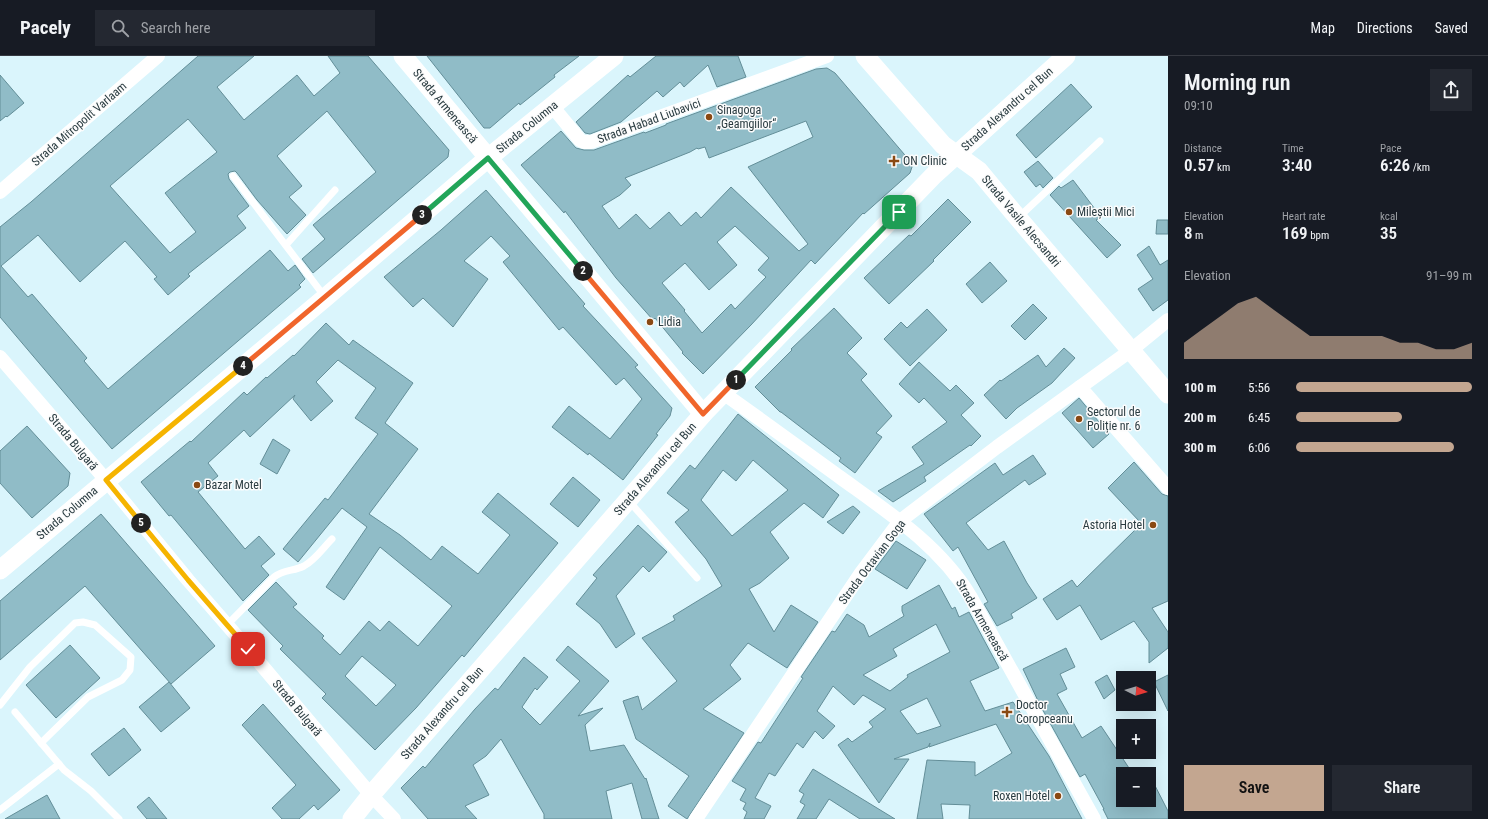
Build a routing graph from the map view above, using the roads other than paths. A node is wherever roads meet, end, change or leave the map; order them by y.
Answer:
1 (158, 56) edge
2 (403, 56) edge
3 (614, 56) edge
4 (827, 56) edge
5 (865, 56) edge
6 (1066, 56) edge
7 (552, 106) junction
8 (1100, 141) dead end
9 (957, 155) junction
10 (488, 158) junction
11 (233, 176) dead end
12 (335, 190) dead end
13 (0, 192) edge
14 (1018, 218) junction
15 (286, 245) junction
16 (326, 297) junction
17 (1168, 320) edge
18 (1130, 351) junction
19 (0, 357) edge
20 (1080, 387) junction
21 (723, 392) junction
22 (1168, 394) edge
23 (703, 414) junction
24 (106, 480) junction
25 (1168, 488) edge
26 (628, 500) junction
27 (900, 521) junction
28 (332, 539) dead end
29 (0, 570) edge
30 (696, 578) dead end
31 (227, 625) junction
32 (0, 705) edge
33 (15, 712) dead end
34 (42, 743) junction
35 (59, 764) junction
36 (370, 795) junction
37 (0, 810) edge
38 (119, 819) edge
39 (352, 819) edge
40 (394, 819) edge
41 (696, 819) edge
42 (1094, 819) edge

1 - 13 street, Strada Mitropolit Varlaam
2 - 10 main road, Strada Armenească
3 - 7 main road, Strada Columna
4 - 7 street, Strada Habad Liubavici
5 - 9 main road, Strada Vasile Alecsandri
6 - 9 main road, Strada Alexandru cel Bun
7 - 10 main road, Strada Columna
8 - 14 lane
9 - 14 main road, Strada Vasile Alecsandri
9 - 21 main road, Strada Alexandru cel Bun
10 - 16 main road, Strada Columna
10 - 23 main road, Strada Armenească
11 - 15 lane
12 - 15 lane
14 - 18 main road, Strada Vasile Alecsandri
15 - 16 lane
16 - 24 main road, Strada Columna
17 - 18 street, Strada Octavian Goga
18 - 20 street, Strada Octavian Goga
18 - 22 main road, Strada Vasile Alecsandri
19 - 24 street, Strada Bulgară
20 - 25 street
20 - 27 street, Strada Octavian Goga
21 - 23 main road, Strada Alexandru cel Bun
21 - 27 street, Strada Armenească
23 - 26 main road, Strada Alexandru cel Bun
24 - 29 main road, Strada Columna
24 - 31 street, Strada Bulgară
26 - 30 lane
26 - 36 main road, Strada Alexandru cel Bun
27 - 41 street, Strada Octavian Goga
27 - 42 street, Strada Armenească
28 - 31 lane
31 - 36 street, Strada Bulgară
32 - 34 lane
33 - 34 lane
34 - 35 lane
35 - 37 lane
35 - 38 lane
36 - 39 main road, Strada Alexandru cel Bun
36 - 40 street, Strada Bulgară

